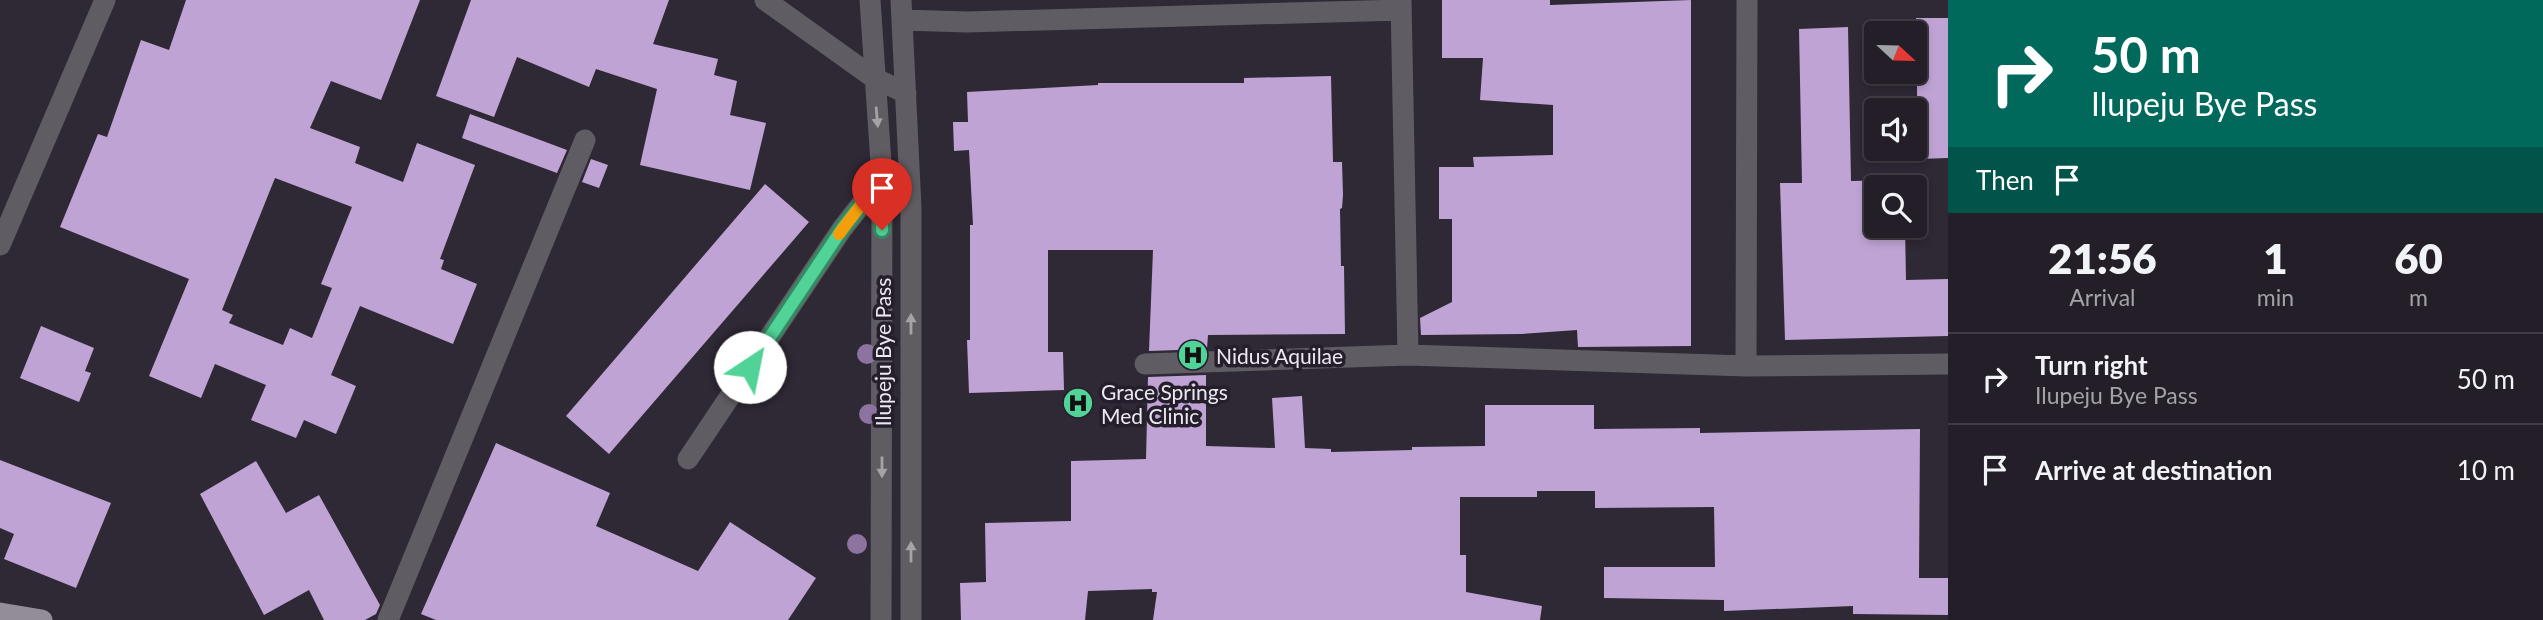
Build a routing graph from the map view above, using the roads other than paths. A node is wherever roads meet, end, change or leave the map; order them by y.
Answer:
1 (105, 0) edge
2 (765, 0) edge
3 (870, 0) edge
4 (1747, 0) edge
5 (1401, 5) edge
6 (901, 10) edge
7 (874, 78) junction
8 (906, 93) junction
9 (585, 140) dead end
10 (882, 178) junction
11 (0, 245) edge
12 (1408, 355) junction
13 (1145, 364) dead end
14 (1948, 364) edge
15 (1746, 366) junction
16 (688, 459) dead end
17 (0, 613) edge
18 (42, 620) edge
19 (388, 620) edge
20 (881, 620) edge
21 (911, 620) edge

1 - 11 street
2 - 7 street
3 - 7 street, Ilupeju Bye Pass
4 - 15 street
5 - 6 street
5 - 12 street
6 - 8 street, Ilupeju Bye Pass
7 - 8 street
7 -> 10 street, Ilupeju Bye Pass
21 -> 8 street, Ilupeju Bye Pass
9 - 19 street
10 - 16 street
10 -> 20 street, Ilupeju Bye Pass
12 - 13 street
12 - 15 street
14 - 15 street
17 - 18 main road

